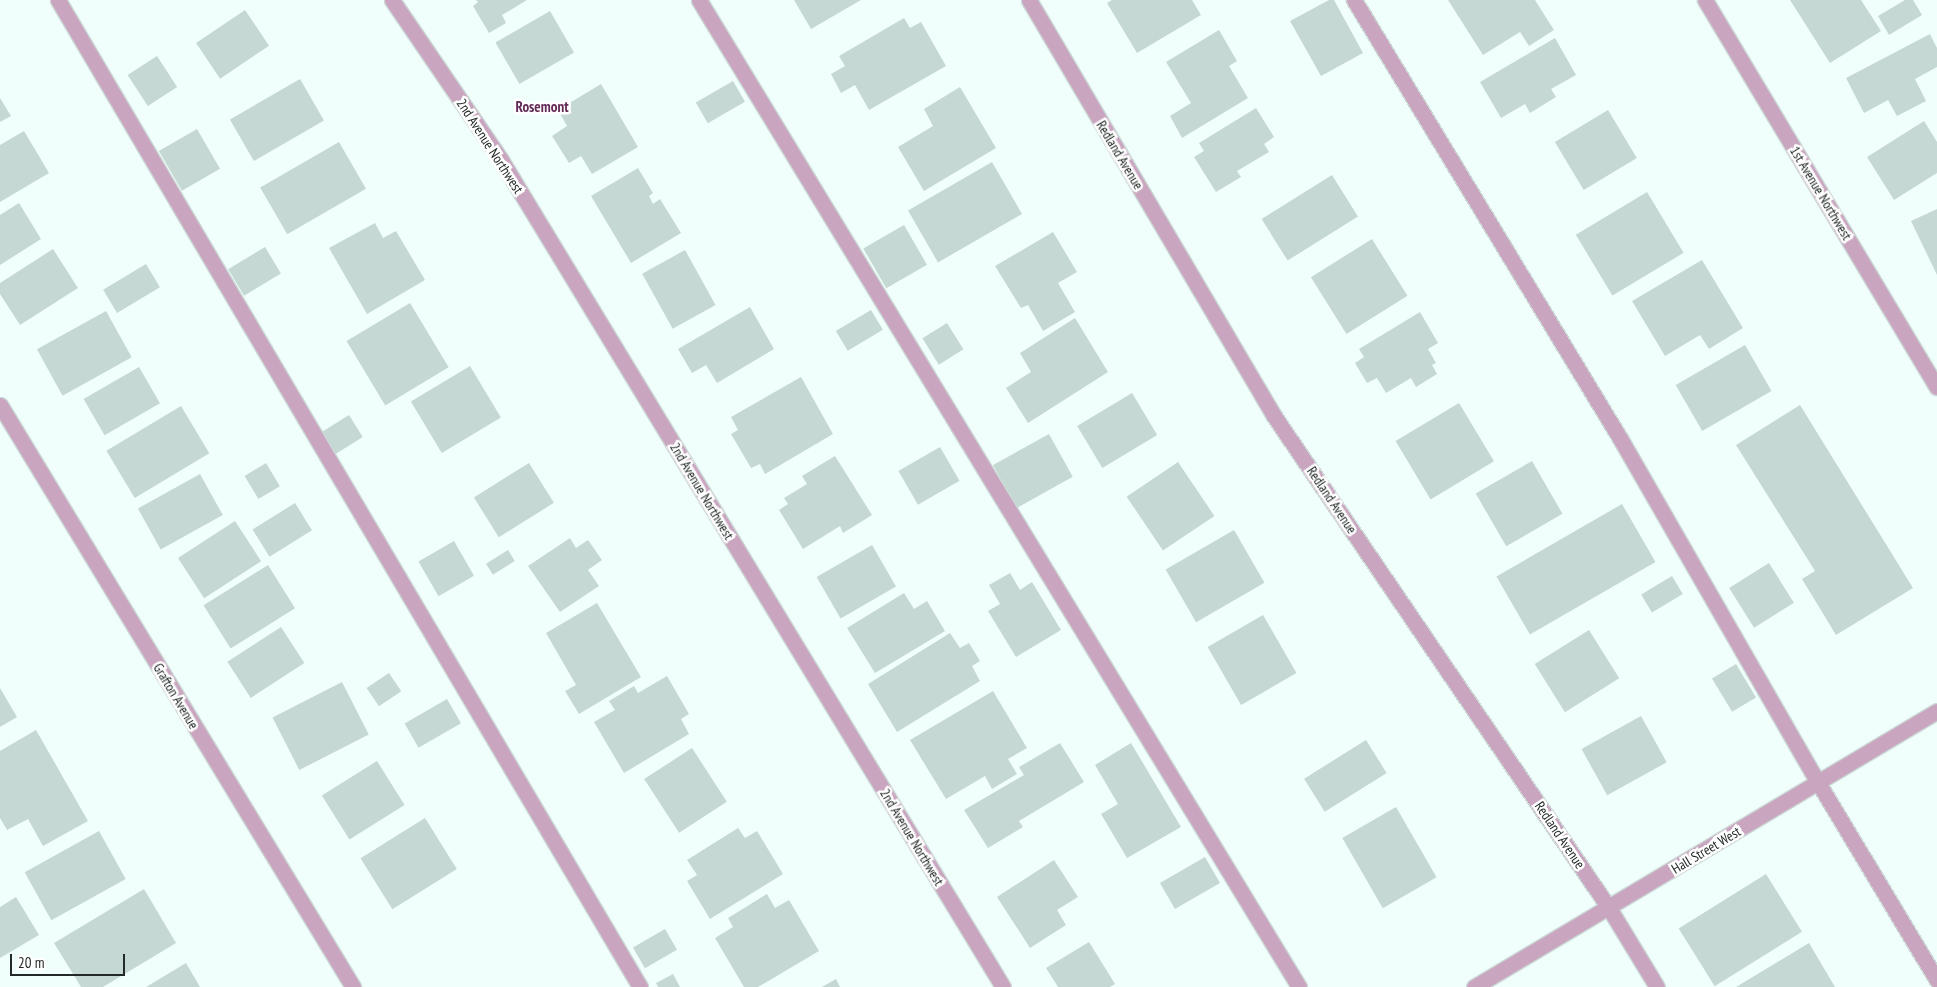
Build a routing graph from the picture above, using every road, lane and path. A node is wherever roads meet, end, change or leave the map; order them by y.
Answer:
1 (58, 0) edge
2 (392, 0) edge
3 (699, 0) edge
4 (1029, 0) edge
5 (1354, 0) edge
6 (1705, 0) edge
7 (1937, 387) edge
8 (0, 405) edge
9 (1937, 711) edge
10 (1818, 784) junction
11 (1610, 908) junction
12 (1937, 980) edge
13 (353, 987) edge
14 (640, 987) edge
15 (1003, 987) edge
16 (1299, 987) edge
17 (1474, 987) edge
18 (1657, 987) edge

1 - 14 street
2 - 15 street, 2nd Avenue Northwest
3 - 16 street
4 - 11 street, Redland Avenue
5 - 10 street
6 - 7 street, 1st Avenue Northwest
8 - 13 street, Grafton Avenue
9 - 10 street, Hall Street West
10 - 11 street, Hall Street West
10 - 12 street
11 - 17 street, Hall Street West
11 - 18 street, Redland Avenue

